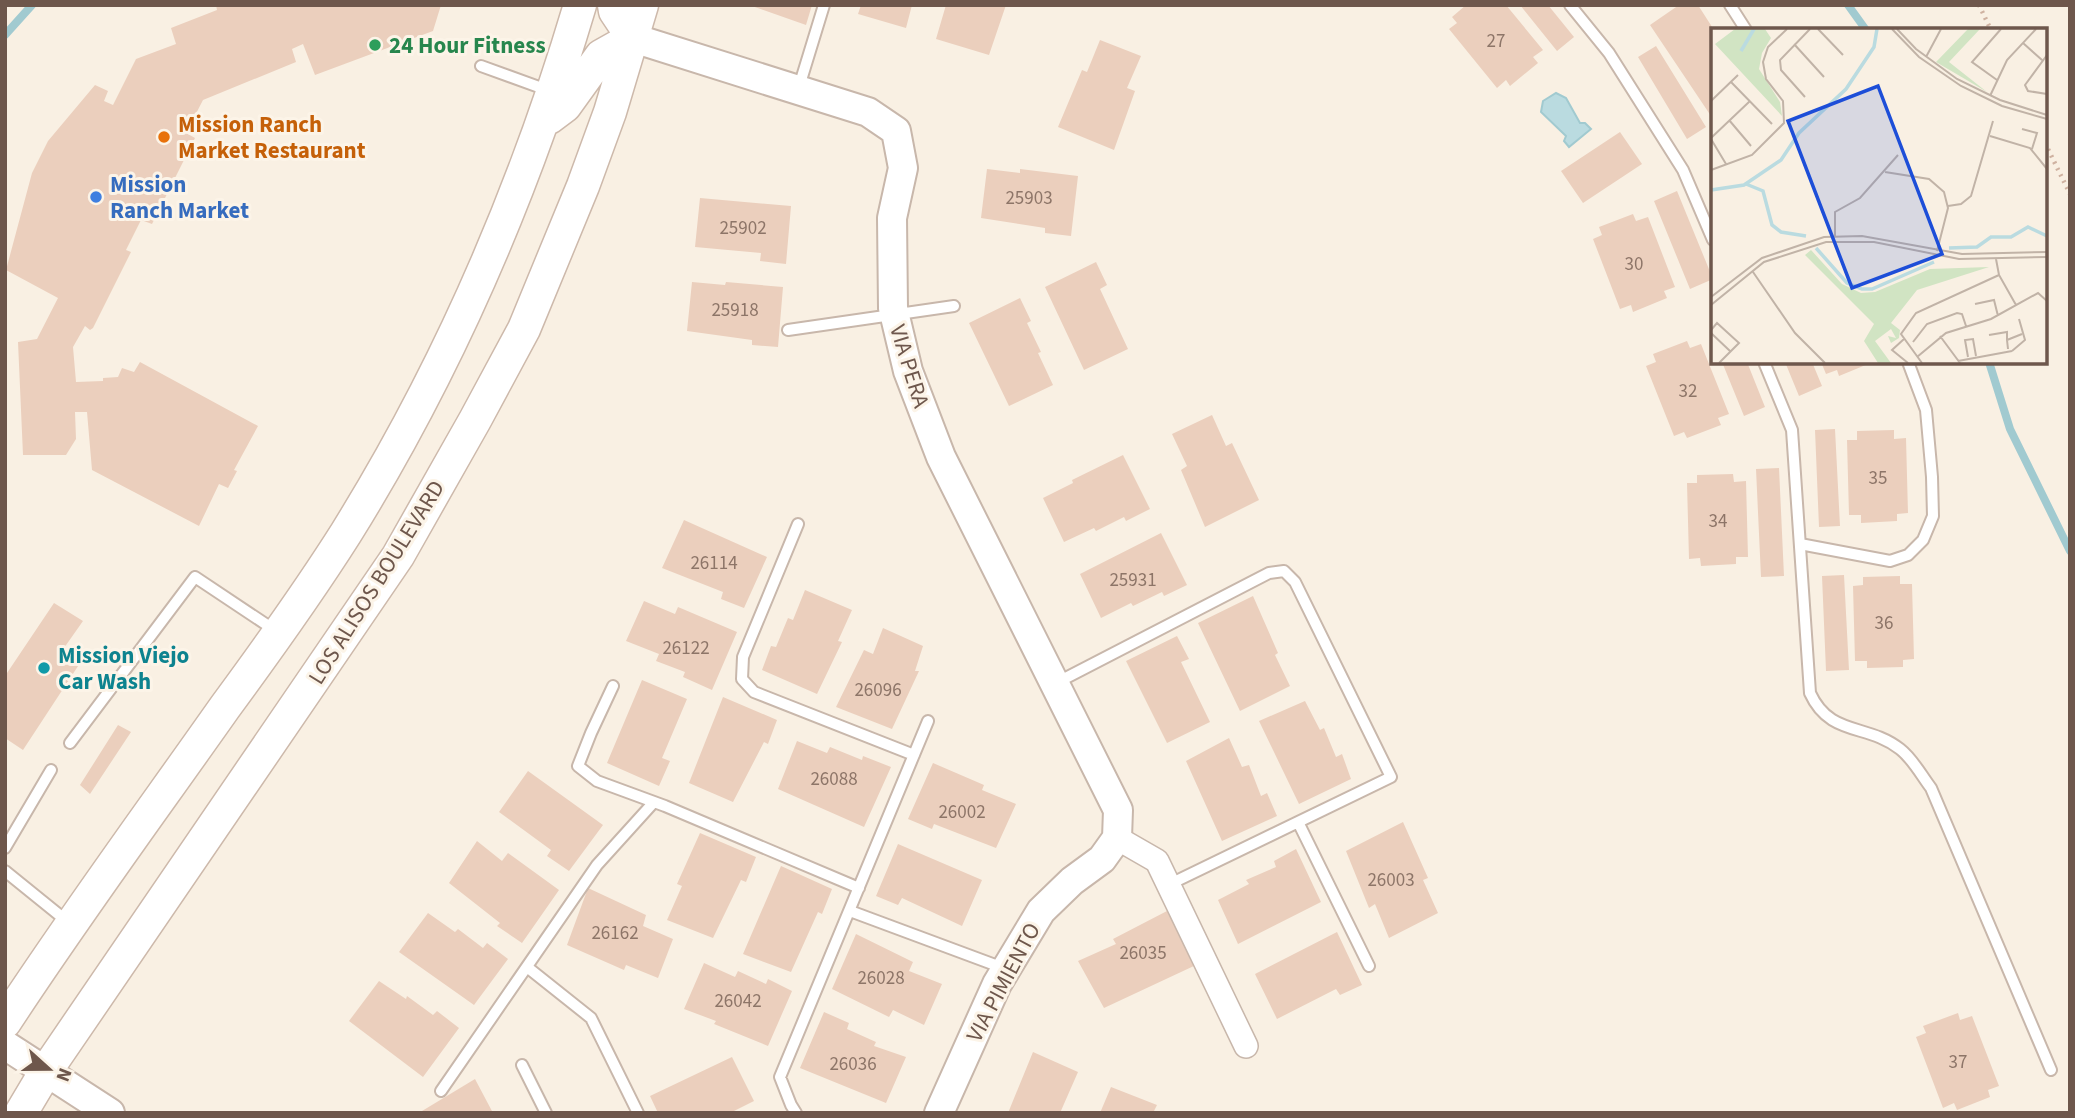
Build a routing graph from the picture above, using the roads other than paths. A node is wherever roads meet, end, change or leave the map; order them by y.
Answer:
1 (580, 5) edge
2 (614, 5) edge
3 (642, 5) edge
4 (824, 5) edge
5 (1570, 5) edge
6 (1730, 5) edge
7 (1745, 28) edge
8 (633, 38) junction
9 (481, 66) dead end
10 (798, 90) junction
11 (552, 92) junction
12 (542, 124) junction
13 (1711, 235) edge
14 (954, 306) dead end
15 (895, 315) junction
16 (788, 330) dead end
17 (1765, 364) edge
18 (1909, 364) edge
19 (798, 524) dead end
20 (1800, 544) junction
21 (278, 633) junction
22 (1055, 683) junction
23 (613, 687) dead end
24 (929, 721) dead end
25 (70, 743) dead end
26 (915, 755) junction
27 (51, 770) dead end
28 (654, 802) junction
29 (1298, 822) junction
30 (1117, 838) junction
31 (5, 848) edge
32 (5, 871) edge
33 (1168, 885) junction
34 (859, 888) junction
35 (850, 911) junction
36 (71, 925) junction
37 (1369, 966) dead end
38 (527, 967) junction
39 (1006, 969) junction
40 (5, 1022) edge
41 (5, 1045) edge
42 (1246, 1046) dead end
43 (522, 1065) dead end
44 (2051, 1070) dead end
45 (46, 1071) junction
46 (441, 1091) dead end
47 (22, 1113) edge
48 (110, 1113) edge
49 (546, 1113) edge
50 (638, 1113) edge
51 (796, 1113) edge
52 (939, 1113) edge

1 - 11 main road
2 - 8 main road
3 - 8 main road, LOS ALISOS BOULEVARD
4 - 10 lane
5 - 13 lane
6 - 7 lane
8 - 10 street, VIA PERA
8 - 12 main road
8 - 45 main road, LOS ALISOS BOULEVARD
9 - 11 lane
10 - 15 street, VIA PERA
11 - 12 main road
12 - 21 main road
14 - 15 lane
15 - 16 lane
15 - 22 street, VIA PERA
17 - 20 lane
18 - 20 lane
19 - 26 lane
20 - 44 lane
21 - 25 lane
21 - 36 main road
22 - 29 lane
22 - 30 street, VIA PERA
23 - 28 lane
24 - 26 lane
26 - 34 lane
27 - 31 lane
28 - 34 lane
28 - 38 lane
29 - 33 lane
29 - 37 lane
30 - 33 street
30 - 39 street, VIA PIMIENTO
32 - 36 lane
33 - 42 street
34 - 35 lane
35 - 39 lane
35 - 51 lane
36 - 40 main road
38 - 46 lane
38 - 50 lane
39 - 52 street, VIA PIMIENTO
41 - 45 street
43 - 49 lane
45 - 47 main road, LOS ALISOS BOULEVARD
45 - 48 street

